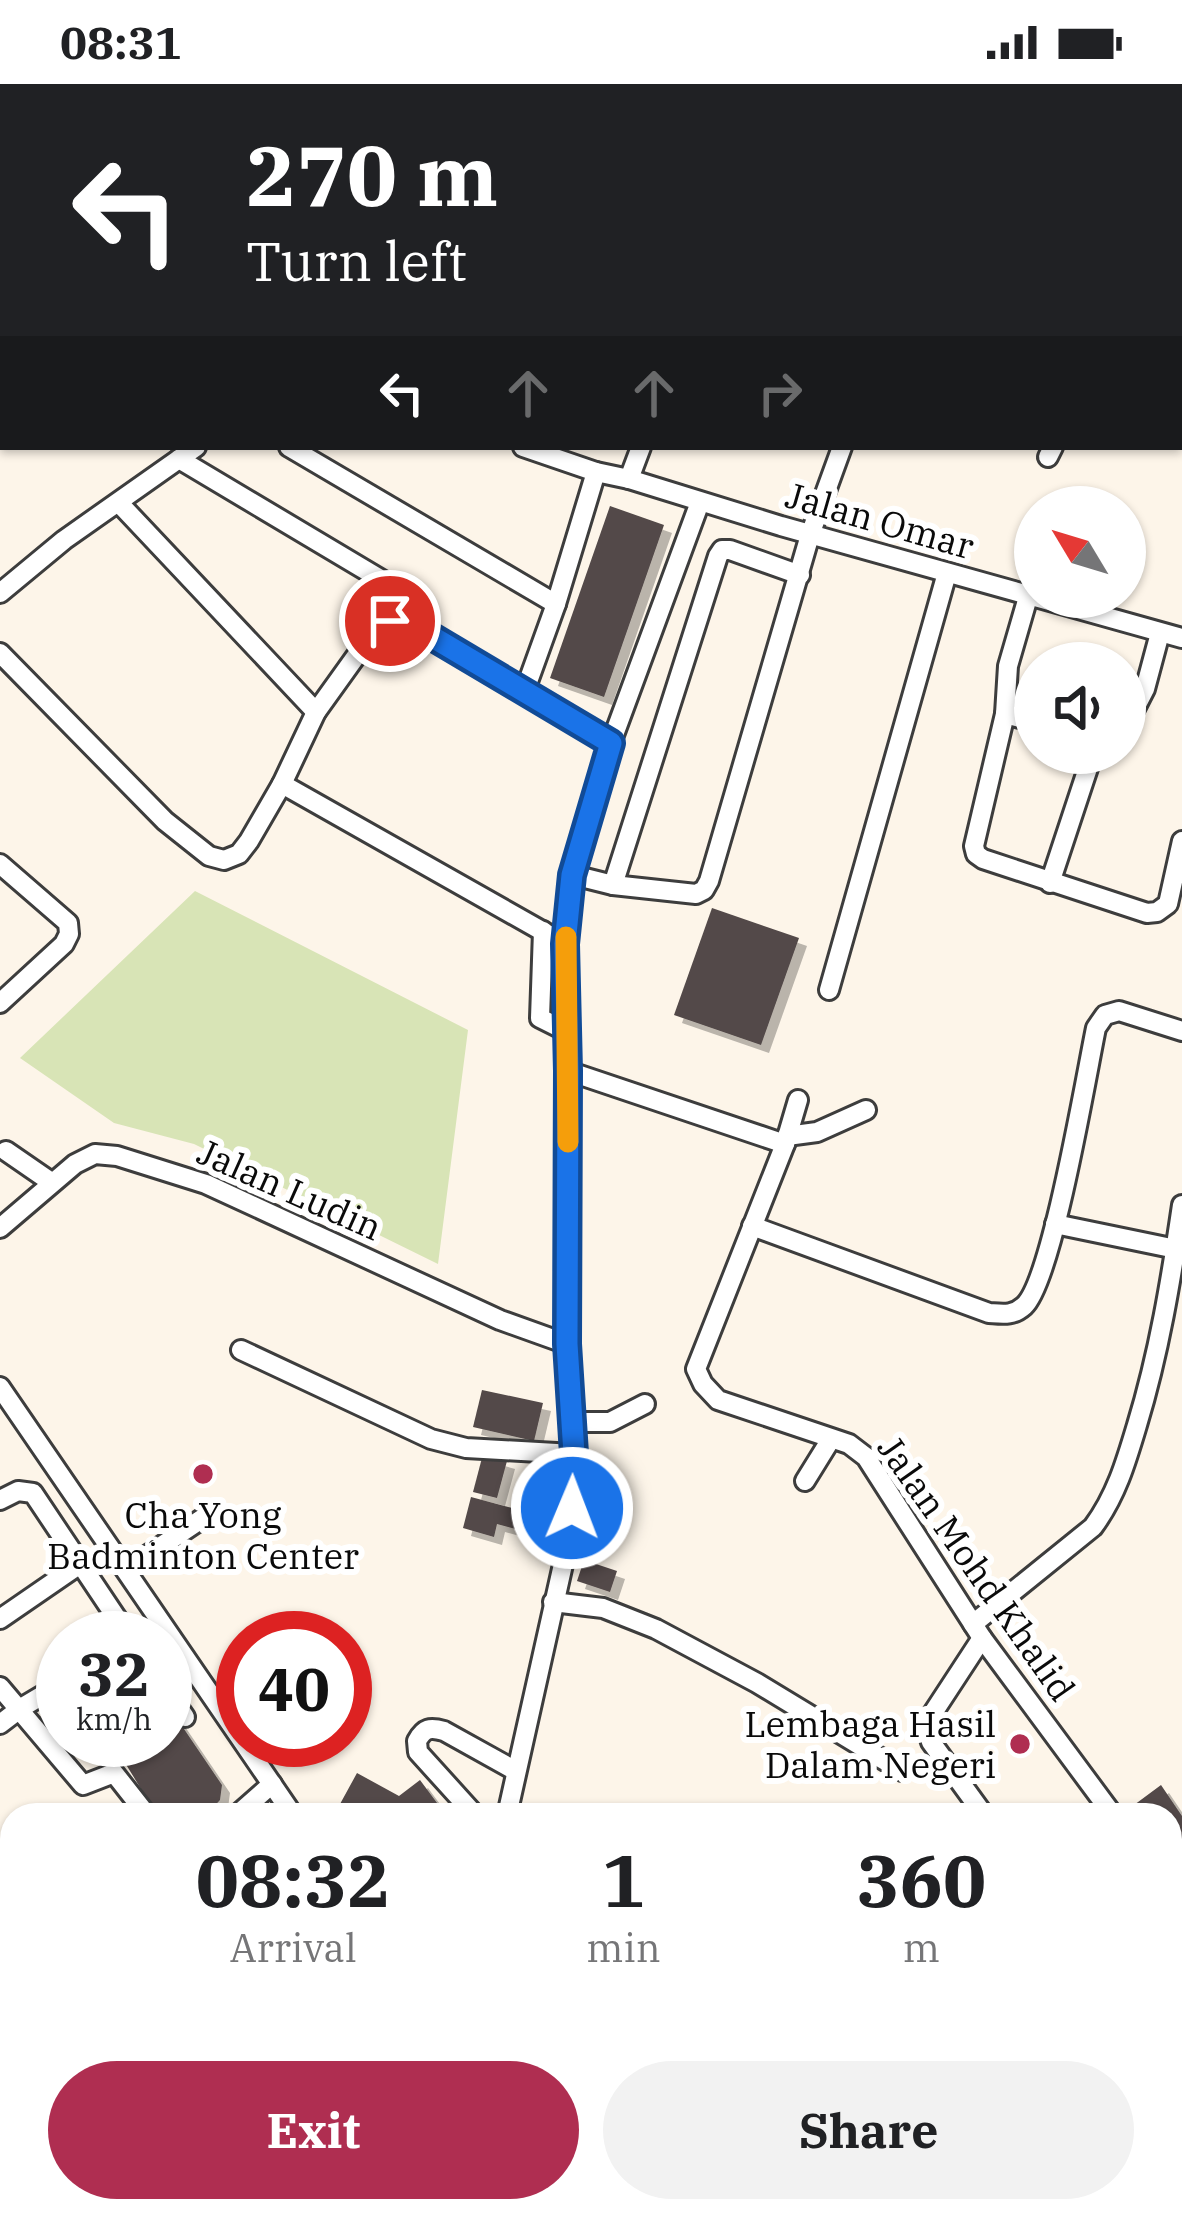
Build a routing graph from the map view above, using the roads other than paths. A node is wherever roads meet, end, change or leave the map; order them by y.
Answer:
1 (295, 450) edge
2 (532, 450) edge
3 (640, 450) edge
4 (841, 450) edge
5 (188, 453) edge
6 (596, 472) junction
7 (629, 479) junction
8 (700, 502) junction
9 (118, 503) junction
10 (781, 526) junction
11 (810, 535) junction
12 (770, 565) junction
13 (947, 573) junction
14 (800, 575) junction
15 (387, 583) dead end
16 (0, 592) edge
17 (1014, 593) edge
18 (556, 604) junction
19 (1022, 618) edge
20 (1107, 618) edge
21 (1160, 632) junction
22 (1182, 638) edge
23 (0, 653) edge
24 (1146, 681) edge
25 (525, 690) junction
26 (316, 712) junction
27 (1005, 714) junction
28 (1014, 716) edge
29 (611, 743) junction
30 (1086, 774) edge
31 (282, 784) junction
32 (1182, 841) edge
33 (0, 864) edge
34 (572, 875) junction
35 (1050, 883) junction
36 (613, 885) junction
37 (543, 932) junction
38 (565, 944) junction
39 (829, 990) dead end
40 (0, 1003) edge
41 (566, 1030) junction
42 (1182, 1031) edge
43 (568, 1071) junction
44 (798, 1100) dead end
45 (866, 1110) dead end
46 (786, 1140) junction
47 (6, 1151) dead end
48 (51, 1182) junction
49 (1182, 1205) edge
50 (1055, 1224) junction
51 (752, 1226) junction
52 (0, 1228) edge
53 (1176, 1249) junction
54 (567, 1344) junction
55 (241, 1350) dead end
56 (0, 1387) edge
57 (644, 1404) dead end
58 (571, 1422) junction
59 (832, 1439) junction
60 (574, 1454) junction
61 (805, 1481) dead end
62 (9, 1496) edge
63 (212, 1512) dead end
64 (80, 1564) junction
65 (127, 1569) junction
66 (553, 1602) junction
67 (114, 1611) edge
68 (154, 1611) edge
69 (0, 1619) edge
70 (977, 1631) junction
71 (192, 1667) edge
72 (0, 1687) edge
73 (36, 1699) edge
74 (21, 1708) junction
75 (0, 1724) edge
76 (516, 1771) junction
77 (902, 1771) dead end
78 (272, 1784) junction
79 (138, 1803) edge
80 (250, 1803) edge
81 (285, 1803) edge
82 (464, 1803) edge
83 (509, 1803) edge
84 (976, 1803) edge
85 (1104, 1803) edge

1 - 18 street
2 - 6 street, Jalan Omar
3 - 7 street
4 - 11 street
5 - 9 street
5 - 15 street
6 - 7 street, Jalan Omar
6 - 18 street
7 - 8 street, Jalan Omar
8 - 10 street, Jalan Omar
8 - 29 street
9 - 16 street
9 - 26 street
10 - 11 street, Jalan Omar
10 - 12 street
11 - 13 street, Jalan Omar
11 - 14 street
12 - 14 street
12 - 36 street
13 - 17 street, Jalan Omar
13 - 39 street
14 - 36 street
18 - 25 street
19 - 27 street
20 - 21 street, Jalan Omar
21 - 22 street, Jalan Omar
21 - 24 street
23 - 31 street
25 - 26 street
25 - 29 street
26 - 31 street
27 - 28 street
27 - 35 street
29 - 34 street
30 - 35 street
31 - 37 street
32 - 35 street
33 - 40 street
34 - 36 street
34 - 38 street
37 - 38 street
37 - 41 street
38 - 41 street
41 - 43 street
42 - 50 street
43 - 46 street
43 - 54 street
44 - 46 street, Jalan Mohd Khalid
45 - 46 street
46 - 51 street, Jalan Mohd Khalid
47 - 48 street
48 - 52 street, Jalan Ludin
48 - 54 street, Jalan Ludin
49 - 53 street
50 - 51 street
50 - 53 street
51 - 59 street, Jalan Mohd Khalid
53 - 70 street
54 - 58 street
55 - 60 street
56 - 65 street
57 - 58 street
58 - 60 street
59 - 61 street
59 - 70 street, Jalan Mohd Khalid
60 - 66 street
62 - 64 street
63 - 65 street
64 - 67 street
64 - 69 street
65 - 68 street
66 - 76 street
66 - 77 street
70 - 84 street
70 - 85 street, Jalan Mohd Khalid
71 - 78 street
72 - 74 street
73 - 74 street
74 - 75 street
74 - 79 street
76 - 82 street
76 - 83 street
78 - 80 street
78 - 81 street

